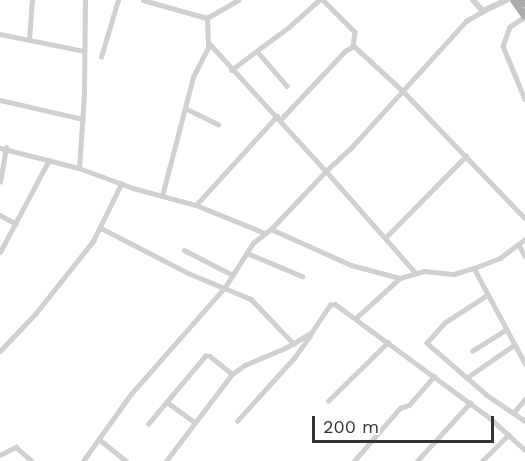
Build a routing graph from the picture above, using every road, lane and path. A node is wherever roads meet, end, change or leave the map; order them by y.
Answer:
1 (32, 0) edge
2 (85, 0) edge
3 (118, 0) edge
4 (146, 0) edge
5 (178, 0) edge
6 (238, 0) edge
7 (319, 0) edge
8 (323, 0) edge
9 (473, 0) edge
10 (507, 0) edge
11 (514, 0) edge
12 (178, 9) junction
13 (483, 11) junction
14 (525, 17) edge
15 (207, 18) junction
16 (0, 34) edge
17 (29, 40) junction
18 (209, 43) junction
19 (352, 46) junction
20 (84, 51) junction
21 (257, 51) junction
22 (101, 57) dead end
23 (231, 70) junction
24 (287, 86) dead end
25 (403, 91) junction
26 (525, 99) edge
27 (0, 100) edge
28 (185, 108) junction
29 (83, 118) junction
30 (279, 118) junction
31 (218, 124) dead end
32 (3, 148) edge
33 (466, 156) junction
34 (49, 160) junction
35 (79, 168) junction
36 (326, 171) junction
37 (0, 182) edge
38 (121, 184) junction
39 (162, 196) junction
40 (196, 205) junction
41 (0, 215) edge
42 (525, 218) edge
43 (16, 224) junction
44 (101, 228) junction
45 (271, 229) junction
46 (265, 233) junction
47 (386, 237) junction
48 (525, 239) edge
49 (519, 245) junction
50 (184, 250) dead end
51 (0, 252) edge
52 (247, 253) junction
53 (525, 256) edge
54 (474, 268) junction
55 (416, 273) junction
56 (233, 275) junction
57 (302, 276) dead end
58 (400, 278) junction
59 (225, 287) junction
60 (488, 295) junction
61 (356, 318) junction
62 (506, 330) junction
63 (311, 333) junction
64 (388, 342) junction
65 (294, 344) junction
66 (514, 345) junction
67 (0, 351) edge
68 (472, 351) dead end
69 (525, 363) edge
70 (232, 374) junction
71 (434, 376) junction
72 (469, 376) junction
73 (525, 399) edge
74 (328, 401) dead end
75 (167, 402) junction
76 (470, 404) junction
77 (514, 412) junction
78 (237, 421) dead end
79 (525, 421) edge
80 (195, 422) junction
81 (148, 424) dead end
82 (508, 435) junction
83 (99, 439) junction
84 (525, 450) edge
85 (0, 455) edge
86 (30, 461) edge
87 (83, 461) edge
88 (126, 461) edge
89 (166, 461) edge
90 (354, 461) edge
91 (417, 461) edge
92 (482, 461) edge

1 - 17 street
2 - 20 street
3 - 22 street
4 - 12 street
5 - 12 street
6 - 15 street
7 - 21 street
8 - 19 street
9 - 13 street
10 - 13 street
11 - 14 main road
12 - 15 street
13 - 25 street
14 - 26 street
15 - 18 street
16 - 17 street
17 - 20 street
18 - 23 street
18 - 28 street
19 - 25 street
19 - 30 street
20 - 29 street
21 - 23 street
21 - 24 street
23 - 30 street
25 - 33 street
25 - 36 street
27 - 29 street
28 - 31 street
28 - 39 street
29 - 35 street
30 - 36 street
30 - 40 street
32 - 34 street
32 - 37 street
33 - 42 street
33 - 47 street
34 - 35 street
34 - 43 street
35 - 38 street
36 - 45 street
36 - 47 street
38 - 39 street
38 - 44 street
39 - 40 street
40 - 46 street
41 - 43 street
43 - 51 street
44 - 59 street
44 - 67 street
45 - 46 street
45 - 58 street
46 - 52 street
47 - 55 street
48 - 49 street
49 - 53 street
49 - 54 street
50 - 56 street
52 - 56 street
52 - 57 street
54 - 55 street
54 - 60 street
55 - 58 street
56 - 59 street
58 - 61 street
59 - 65 street
59 - 83 street
60 - 62 street
60 - 72 street
61 - 63 street
61 - 64 street
62 - 66 street
62 - 68 street
63 - 65 street
63 - 78 street
64 - 71 street
64 - 74 street
65 - 70 street
66 - 69 street
66 - 72 street
70 - 75 street
70 - 80 street
71 - 76 street
71 - 90 street
72 - 77 street
73 - 77 street
75 - 80 street
75 - 81 street
76 - 82 street
76 - 91 street
77 - 79 street
80 - 89 street
82 - 84 street
82 - 92 street
83 - 87 street
83 - 88 street
85 - 86 street

